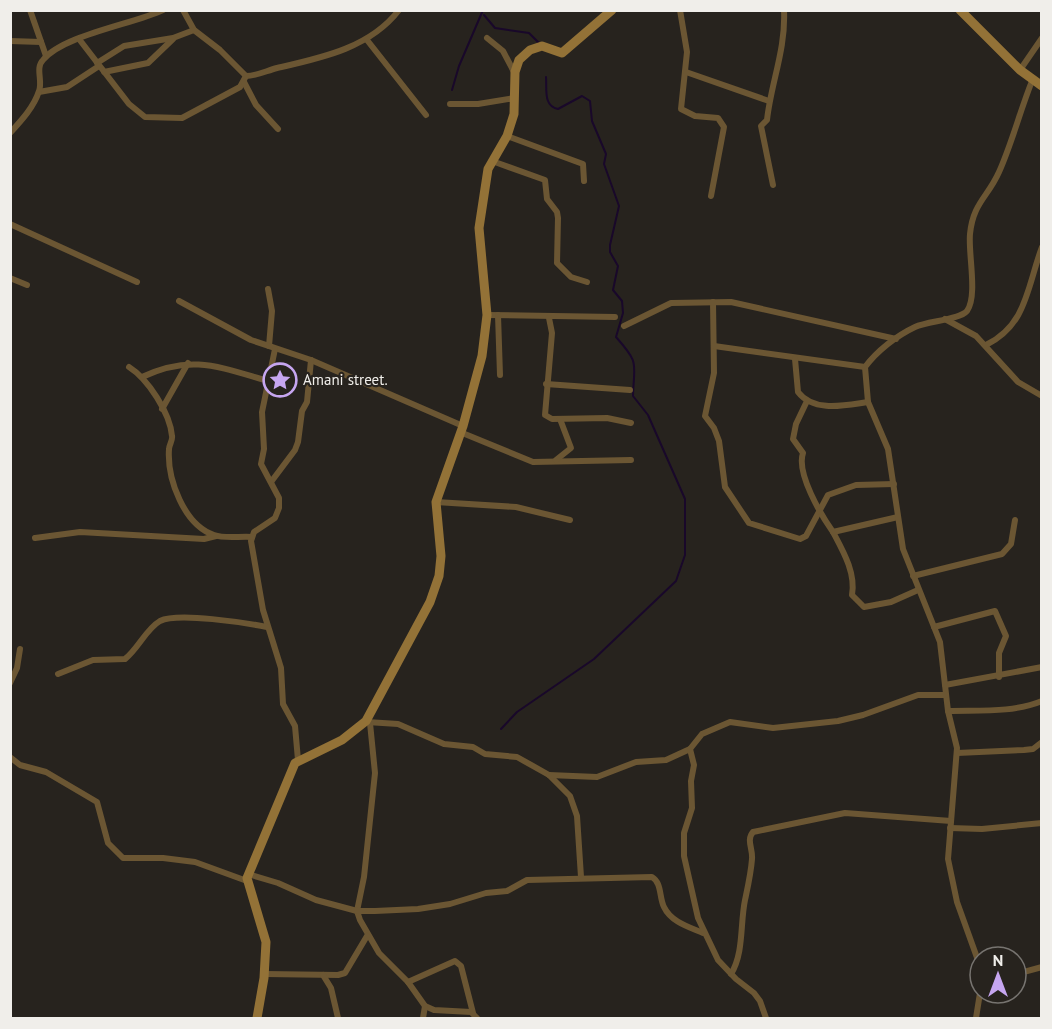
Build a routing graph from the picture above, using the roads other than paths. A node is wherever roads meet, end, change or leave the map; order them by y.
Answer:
1 (30, 10) edge
2 (163, 10) edge
3 (183, 10) edge
4 (399, 10) edge
5 (612, 10) edge
6 (680, 10) edge
7 (784, 10) edge
8 (960, 10) edge
9 (194, 30) junction
10 (173, 38) junction
11 (487, 38) dead end
12 (1041, 38) edge
13 (79, 39) junction
14 (367, 40) junction
15 (10, 41) edge
16 (41, 42) junction
17 (46, 56) junction
18 (98, 65) junction
19 (1020, 70) junction
20 (104, 72) junction
21 (515, 72) junction
22 (686, 72) junction
23 (245, 79) junction
24 (1032, 81) junction
25 (1041, 86) edge
26 (39, 92) junction
27 (515, 98) junction
28 (769, 101) junction
29 (450, 104) dead end
30 (426, 115) dead end
31 (278, 129) dead end
32 (10, 134) edge
33 (507, 136) junction
34 (492, 161) junction
35 (585, 181) dead end
36 (773, 185) dead end
37 (711, 196) dead end
38 (10, 224) edge
39 (1041, 247) edge
40 (10, 278) edge
41 (137, 282) dead end
42 (587, 282) dead end
43 (27, 285) dead end
44 (268, 289) dead end
45 (178, 301) dead end
46 (713, 302) junction
47 (487, 315) junction
48 (498, 315) junction
49 (615, 317) dead end
50 (549, 318) junction
51 (944, 319) junction
52 (624, 326) dead end
53 (896, 339) junction
54 (986, 345) junction
55 (714, 346) junction
56 (272, 347) junction
57 (795, 359) junction
58 (311, 360) junction
59 (188, 363) junction
60 (129, 367) dead end
61 (865, 367) junction
62 (500, 375) dead end
63 (142, 377) junction
64 (268, 381) junction
65 (546, 384) junction
66 (630, 390) dead end
67 (1041, 396) edge
68 (807, 401) junction
69 (868, 402) junction
70 (162, 409) junction
71 (560, 419) junction
72 (631, 423) dead end
73 (462, 429) junction
74 (631, 460) dead end
75 (555, 461) junction
76 (271, 482) junction
77 (894, 484) junction
78 (436, 502) junction
79 (820, 513) junction
80 (898, 517) junction
81 (570, 520) dead end
82 (1015, 520) dead end
83 (833, 532) junction
84 (217, 536) junction
85 (252, 537) junction
86 (35, 538) dead end
87 (914, 576) junction
88 (918, 590) junction
89 (267, 627) junction
90 (934, 627) junction
91 (21, 649) dead end
92 (1041, 668) edge
93 (58, 674) dead end
94 (999, 677) junction
95 (10, 682) edge
96 (945, 685) junction
97 (946, 695) junction
98 (1041, 701) edge
99 (948, 711) junction
100 (368, 722) junction
101 (1041, 742) edge
102 (690, 748) junction
103 (957, 753) junction
104 (10, 757) edge
105 (298, 759) junction
106 (549, 775) junction
107 (1041, 823) edge
108 (950, 824) junction
109 (581, 877) junction
110 (247, 878) junction
111 (357, 910) junction
112 (704, 933) junction
113 (367, 936) junction
114 (973, 945) edge
115 (265, 974) junction
116 (731, 974) junction
117 (323, 975) junction
118 (408, 982) junction
119 (425, 1006) junction
120 (475, 1016) edge
121 (257, 1018) edge
122 (338, 1018) edge
123 (423, 1018) edge
124 (766, 1018) edge

1 - 16 street
2 - 13 street
3 - 9 street
4 - 14 street
5 - 21 street
6 - 22 street
7 - 28 street
8 - 19 street
9 - 10 street
9 - 23 street
10 - 18 street
10 - 20 street
11 - 21 street
12 - 19 street
13 - 17 street
13 - 18 street
14 - 23 street
14 - 30 street
15 - 16 street
16 - 17 street
17 - 26 street
18 - 20 street
18 - 26 street
19 - 24 street
20 - 23 street
21 - 27 street
22 - 28 street
22 - 37 street
23 - 31 street
24 - 25 street
24 - 51 street
26 - 32 street
27 - 29 street
27 - 33 street
28 - 36 street
33 - 34 street
33 - 35 street
34 - 42 street
34 - 47 street
38 - 41 street
39 - 54 street
40 - 43 street
44 - 56 street
45 - 56 street
46 - 52 street
46 - 53 street
46 - 55 street
47 - 48 street
47 - 73 street
48 - 50 street
48 - 62 street
49 - 50 street
50 - 65 street
51 - 53 street
51 - 54 street
53 - 61 street
54 - 67 street
55 - 57 street
55 - 79 street
56 - 58 street
56 - 64 street
57 - 61 street
57 - 68 street
58 - 73 street
58 - 76 street
59 - 63 street
59 - 64 street
59 - 70 street
60 - 63 street
61 - 69 street
63 - 70 street
64 - 76 street
65 - 66 street
65 - 71 street
68 - 69 street
68 - 79 street
69 - 77 street
70 - 84 street
71 - 72 street
71 - 75 street
73 - 75 street
73 - 78 street
74 - 75 street
76 - 85 street
77 - 79 street
77 - 80 street
78 - 81 street
78 - 100 street
79 - 83 street
80 - 83 street
80 - 87 street
82 - 87 street
83 - 88 street
84 - 85 street
84 - 86 street
85 - 89 street
87 - 88 street
88 - 90 street
89 - 93 street
89 - 105 street
90 - 94 street
90 - 96 street
91 - 95 street
92 - 94 street
94 - 96 street
96 - 97 street
97 - 99 street
97 - 102 street
98 - 99 street
99 - 103 street
100 - 105 street
100 - 106 street
100 - 111 street
101 - 103 street
102 - 106 street
102 - 112 street
103 - 108 street
104 - 110 street
105 - 110 street
106 - 109 street
107 - 108 street
108 - 114 street
108 - 116 street
109 - 111 street
109 - 112 street
110 - 111 street
110 - 115 street
111 - 113 street
112 - 116 street
113 - 117 street
113 - 118 street
115 - 117 street
115 - 121 street
116 - 124 street
117 - 122 street
118 - 119 street
118 - 120 street
119 - 120 street
119 - 123 street

